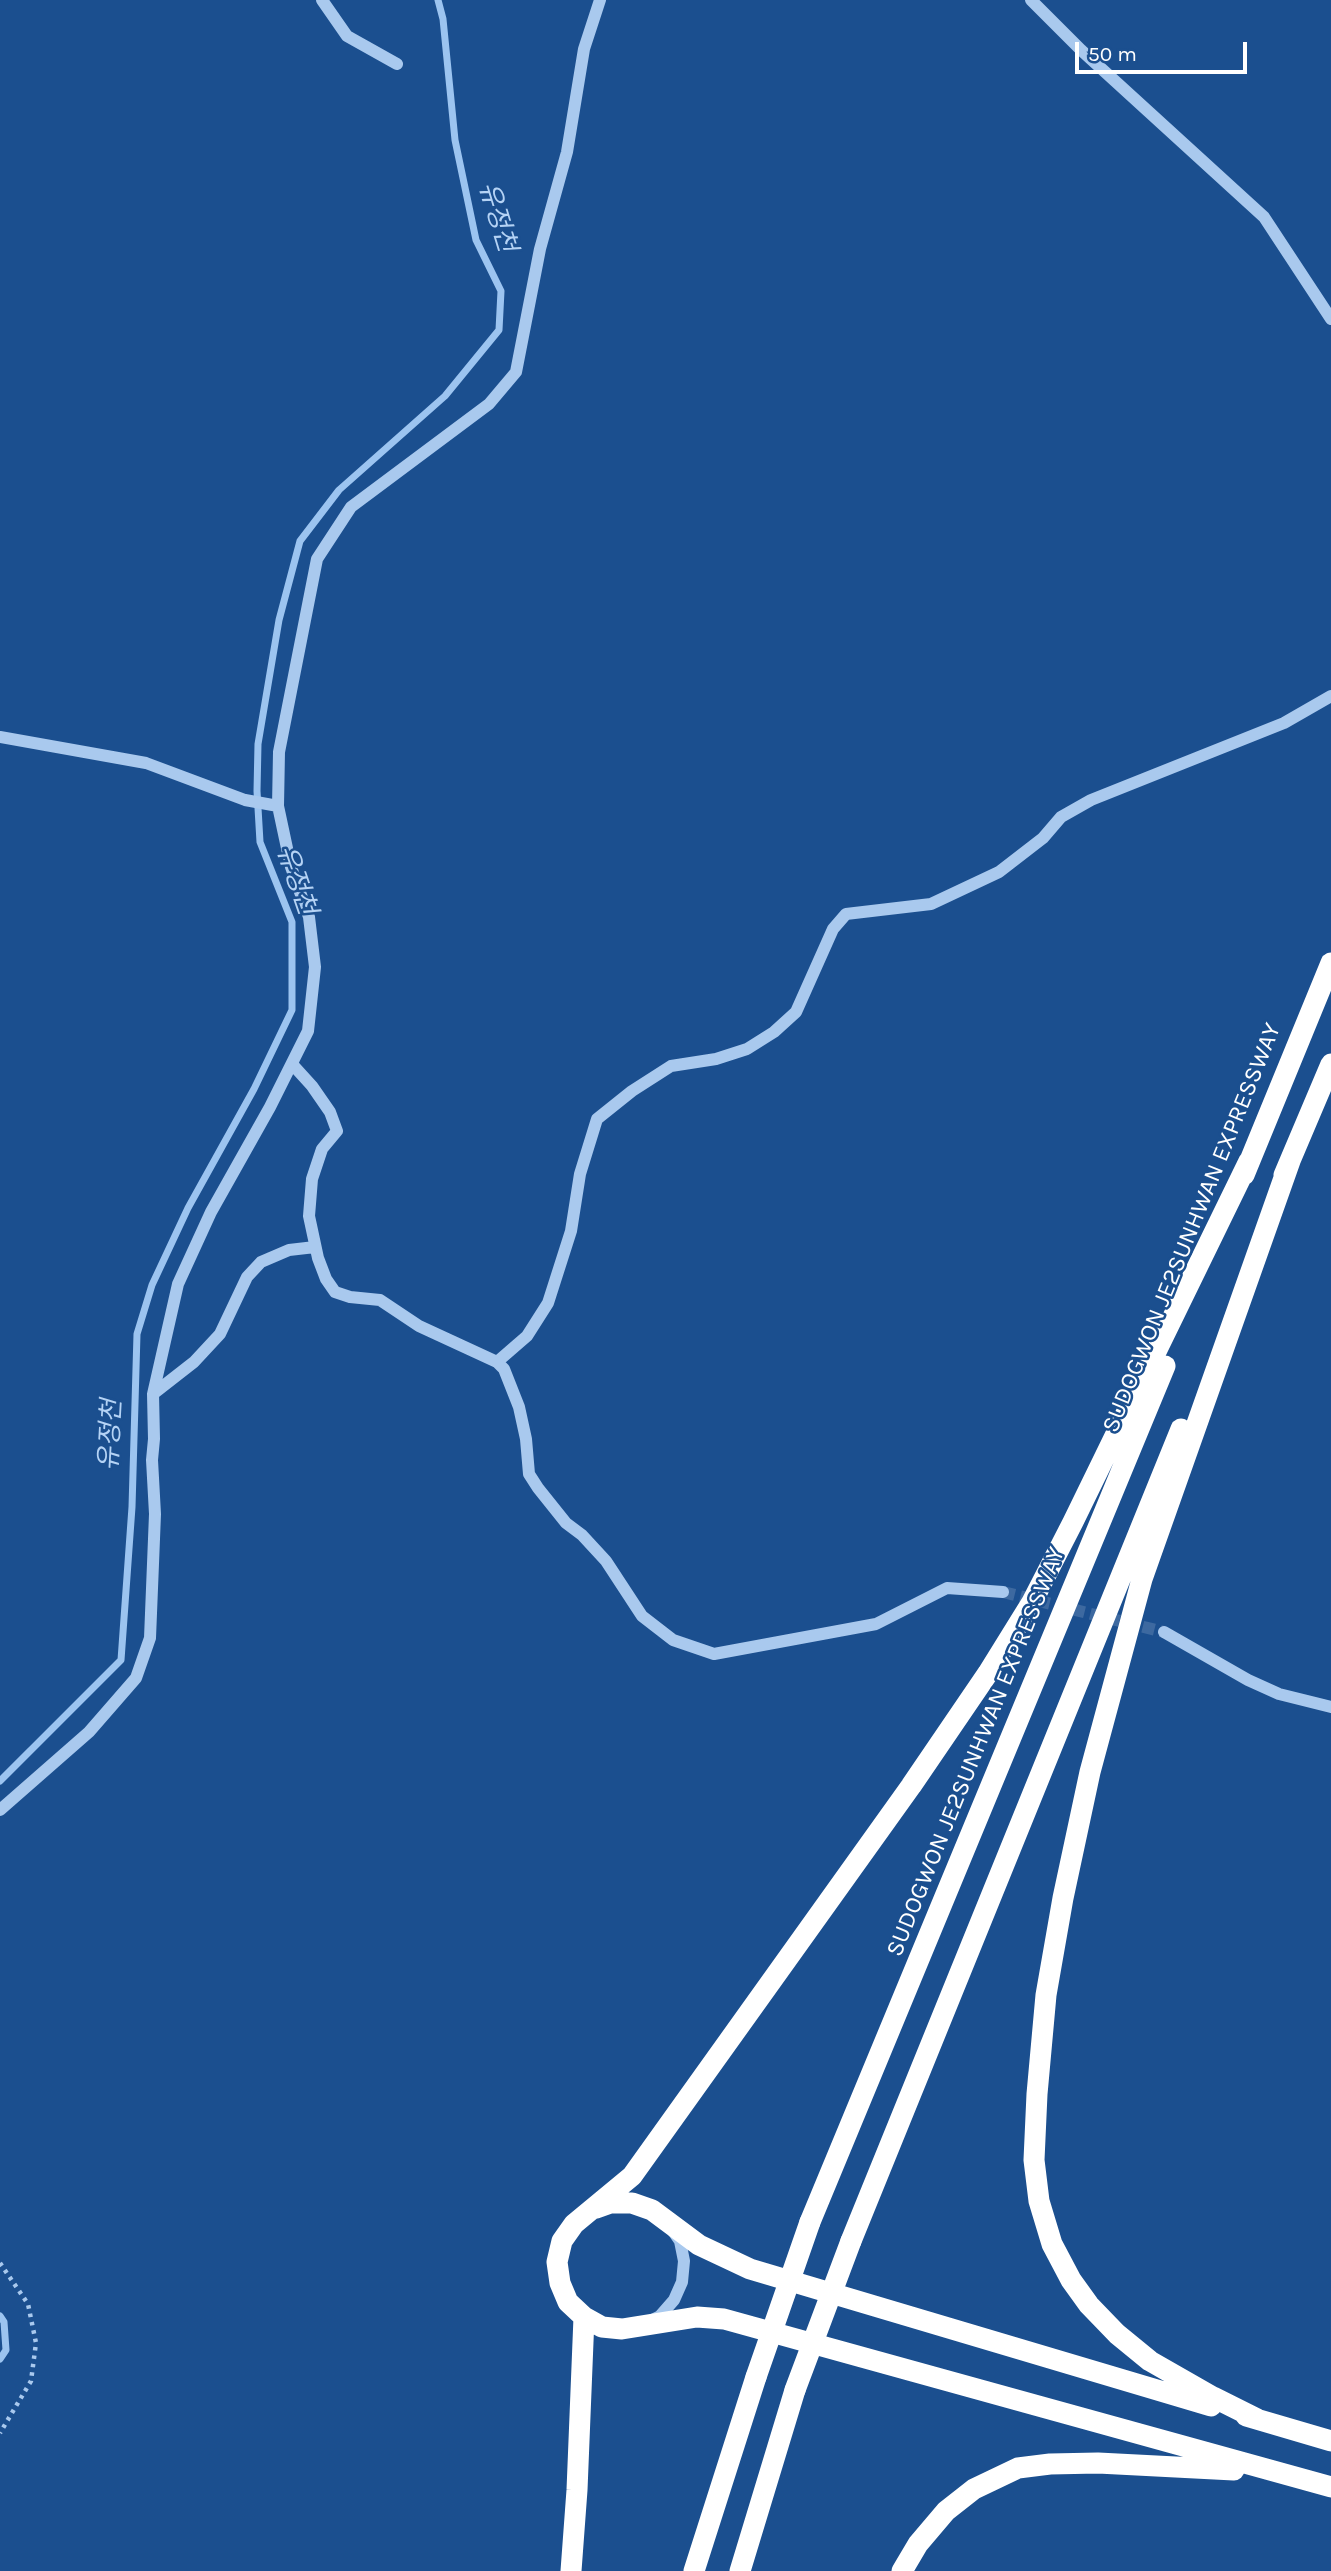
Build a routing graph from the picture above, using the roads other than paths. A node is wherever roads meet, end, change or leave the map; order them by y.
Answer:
1 (322, 0) edge
2 (600, 0) edge
3 (1031, 0) edge
4 (397, 64) dead end
5 (1331, 319) edge
6 (1331, 696) edge
7 (0, 737) edge
8 (278, 806) junction
9 (1331, 963) edge
10 (292, 1064) junction
11 (1331, 1064) edge
12 (1250, 1161) junction
13 (1290, 1161) junction
14 (315, 1247) junction
15 (497, 1362) junction
16 (153, 1394) junction
17 (1003, 1592) tunnel mouth
18 (1164, 1632) tunnel mouth
19 (1331, 1707) edge
20 (0, 1810) edge
21 (590, 2210) junction
22 (668, 2223) junction
23 (583, 2318) junction
24 (642, 2326) junction
25 (1257, 2419) junction
26 (1331, 2441) edge
27 (1283, 2473) junction
28 (1331, 2487) edge
29 (571, 2571) edge
30 (694, 2571) edge
31 (740, 2571) edge
32 (902, 2571) edge

1 - 4 street
2 - 8 street
3 - 5 street
6 - 15 street
7 - 8 street
8 - 10 street
9 - 12 highway, SUDOGWON JE2SUNHWAN EXPRESSWAY
10 - 14 street
10 - 16 street
11 - 13 highway
12 - 21 highway
12 - 30 highway, SUDOGWON JE2SUNHWAN EXPRESSWAY, bridge
13 - 25 highway
13 - 31 highway, bridge
14 - 15 street
14 - 16 street
15 - 17 street
16 - 20 street
18 - 19 street
21 - 22 highway
21 - 23 highway
22 - 24 street
22 - 25 highway
23 - 24 highway
23 - 29 highway
24 - 27 highway
25 - 26 highway
27 - 28 highway
27 - 32 highway

